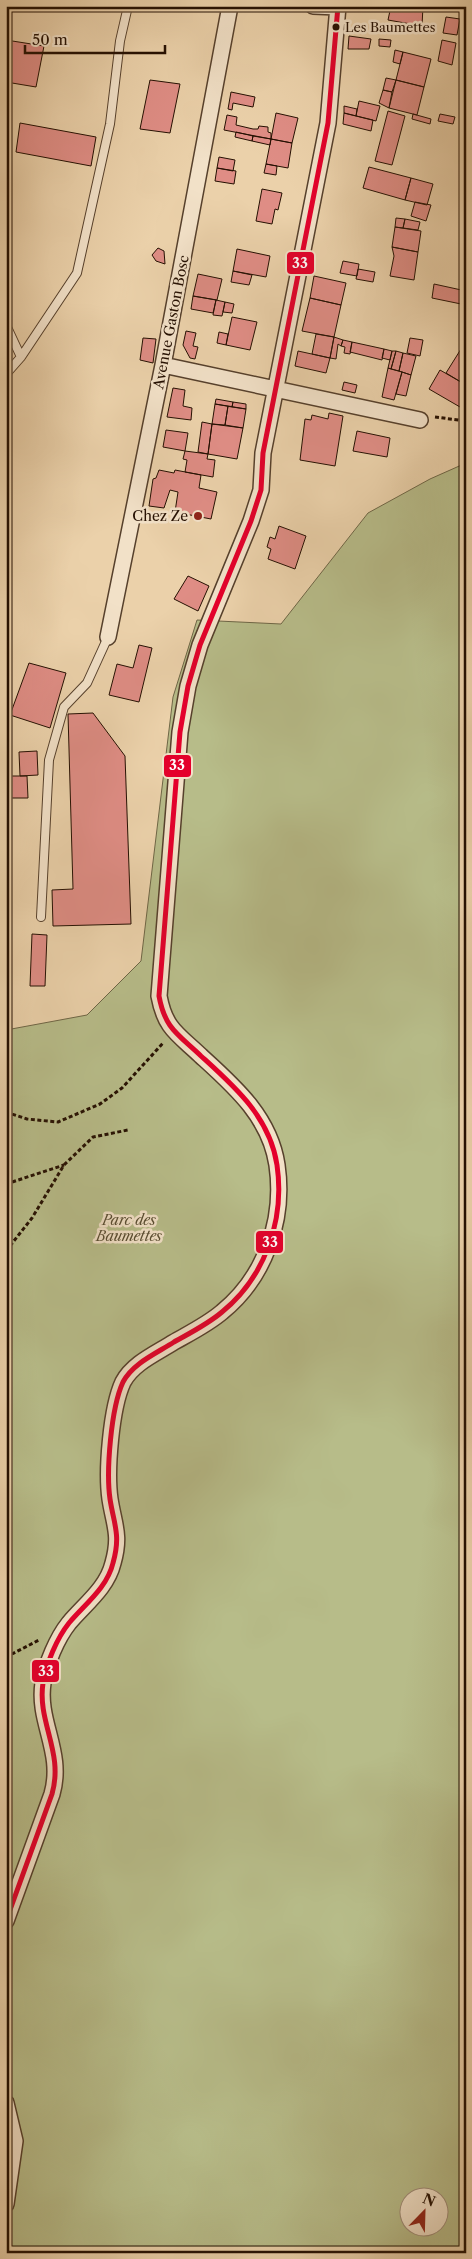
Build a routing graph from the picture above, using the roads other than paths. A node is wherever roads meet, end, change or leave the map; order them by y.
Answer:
1 (128, 6) edge
2 (230, 6) edge
3 (313, 6) edge
4 (338, 7) edge
5 (466, 31) edge
6 (466, 49) edge
7 (6, 325) edge
8 (21, 357) junction
9 (163, 365) junction
10 (6, 374) edge
11 (276, 389) junction
12 (420, 420) road end
13 (108, 637) joint
14 (41, 917) dead end
15 (6, 1921) edge
16 (6, 2103) edge
17 (6, 2204) edge

1 - 8 lane
2 - 9 street, Avenue Gaston Bosc
3 - 4 street
4 - 11 street
5 - 6 lane
7 - 8 lane
8 - 10 lane
9 - 11 street
9 - 13 street, Avenue Gaston Bosc
11 - 12 street
11 - 15 street
13 - 14 lane
16 - 17 street

